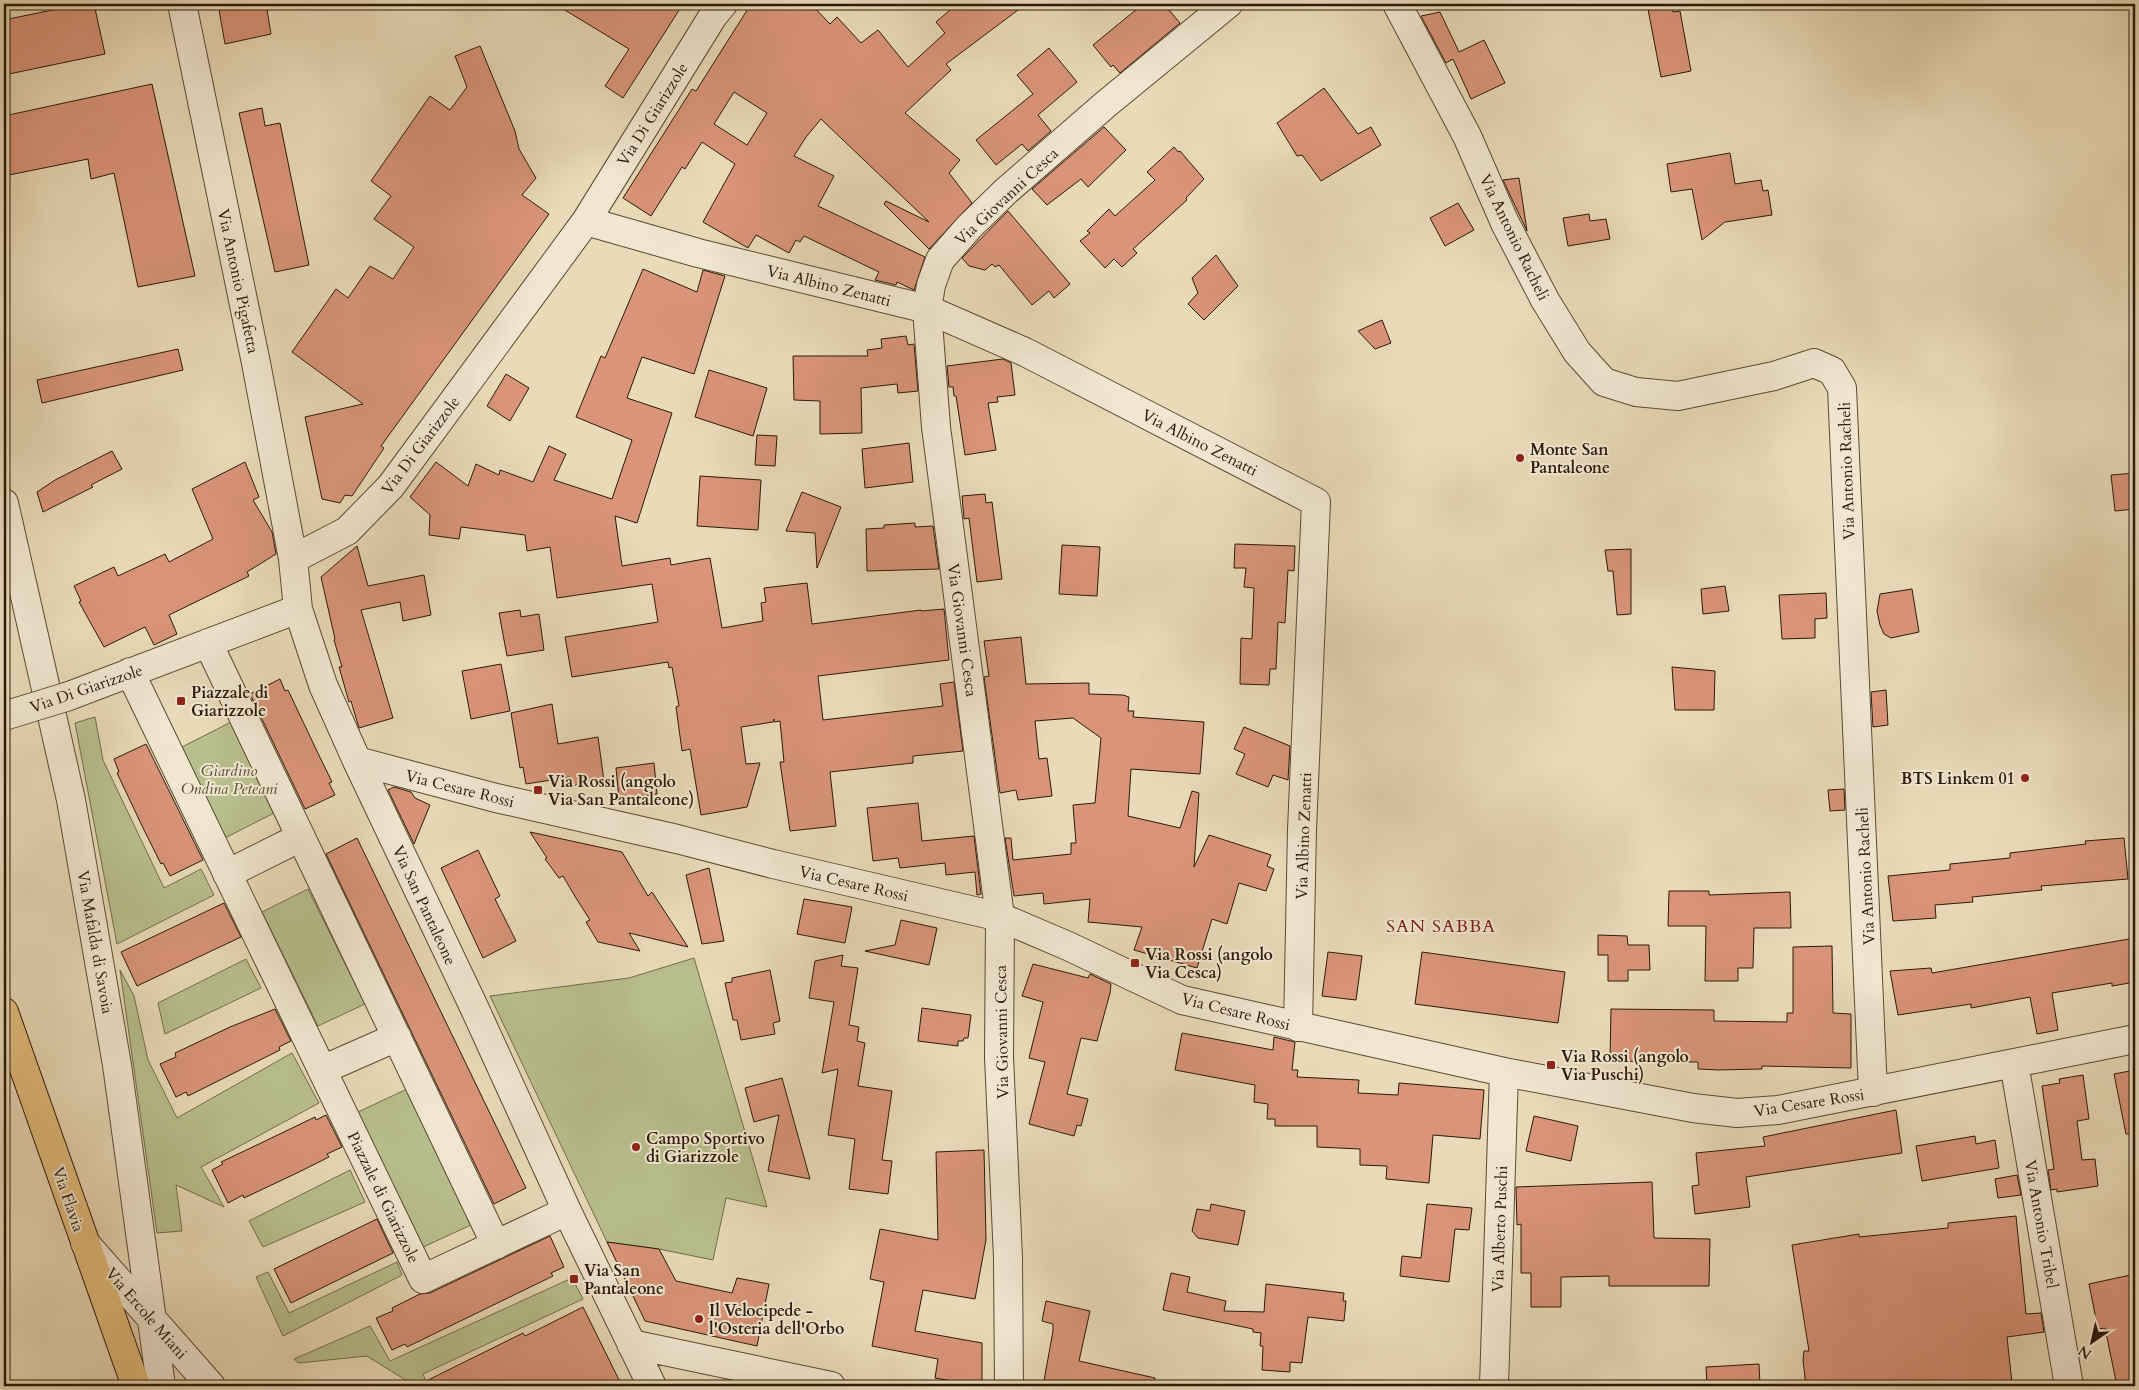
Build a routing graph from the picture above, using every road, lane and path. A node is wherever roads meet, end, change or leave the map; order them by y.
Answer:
1 (182, 4) edge
2 (723, 4) edge
3 (1228, 4) edge
4 (1397, 4) edge
5 (586, 221) junction
6 (928, 309) junction
7 (4, 503) edge
8 (293, 559) junction
9 (298, 609) junction
10 (208, 643) junction
11 (130, 672) junction
12 (4, 716) edge
13 (357, 761) junction
14 (301, 837) junction
15 (227, 874) junction
16 (1000, 917) junction
17 (4, 1012) edge
18 (1298, 1027) junction
19 (397, 1037) junction
20 (2135, 1039) edge
21 (2014, 1063) junction
22 (322, 1070) junction
23 (1504, 1072) junction
24 (1873, 1092) junction
25 (567, 1211) junction
26 (83, 1240) junction
27 (496, 1245) junction
28 (153, 1320) junction
29 (631, 1344) junction
30 (1494, 1377) edge
31 (136, 1386) edge
32 (160, 1386) edge
33 (211, 1386) edge
34 (652, 1386) edge
35 (830, 1386) edge
36 (1009, 1386) edge
37 (2069, 1386) edge

1 - 8 street, Via Antonio Pigafetta
2 - 5 street, Via Di Giarizzole
3 - 6 street, Via Giovanni Cesca
4 - 24 street, Via Antonio Racheli
5 - 6 street, Via Albino Zenatti
5 - 8 street, Via Di Giarizzole
6 - 16 street, Via Giovanni Cesca
6 - 18 street, Via Albino Zenatti
7 - 28 street, Via Mafalda di Savoia
8 - 9 street
9 - 10 street, Via Di Giarizzole
9 - 13 street, Via San Pantaleone
10 - 11 street, Via Di Giarizzole
10 - 14 street
11 - 12 street, Via Di Giarizzole, bridge
11 - 15 street, Piazzale di Giarizzole
13 - 16 street, Via Cesare Rossi
13 - 25 street, Via San Pantaleone
14 - 15 street
14 - 19 street
15 - 22 street, Piazzale di Giarizzole
16 - 18 street, Via Cesare Rossi
16 - 36 street, Via Giovanni Cesca
17 - 26 main road, Via Flavia
18 - 23 street, Via Cesare Rossi
19 - 22 street
19 - 27 street
20 - 21 street, Via Cesare Rossi
21 - 24 street, Via Cesare Rossi
21 - 37 street, Via Antonio Tribel
22 - 27 street, Piazzale di Giarizzole
23 - 24 street, Via Cesare Rossi
23 - 30 street, Via Alberto Puschi
25 - 27 street, Piazzale di Giarizzole
25 - 29 street, Via San Pantaleone
26 - 28 street, Via Ercole Miani
26 - 31 main road, Via Flavia
28 - 32 street, Via Mafalda di Savoia
28 - 33 street, Via Ercole Miani
29 - 34 street, Via San Pantaleone
29 - 35 street

